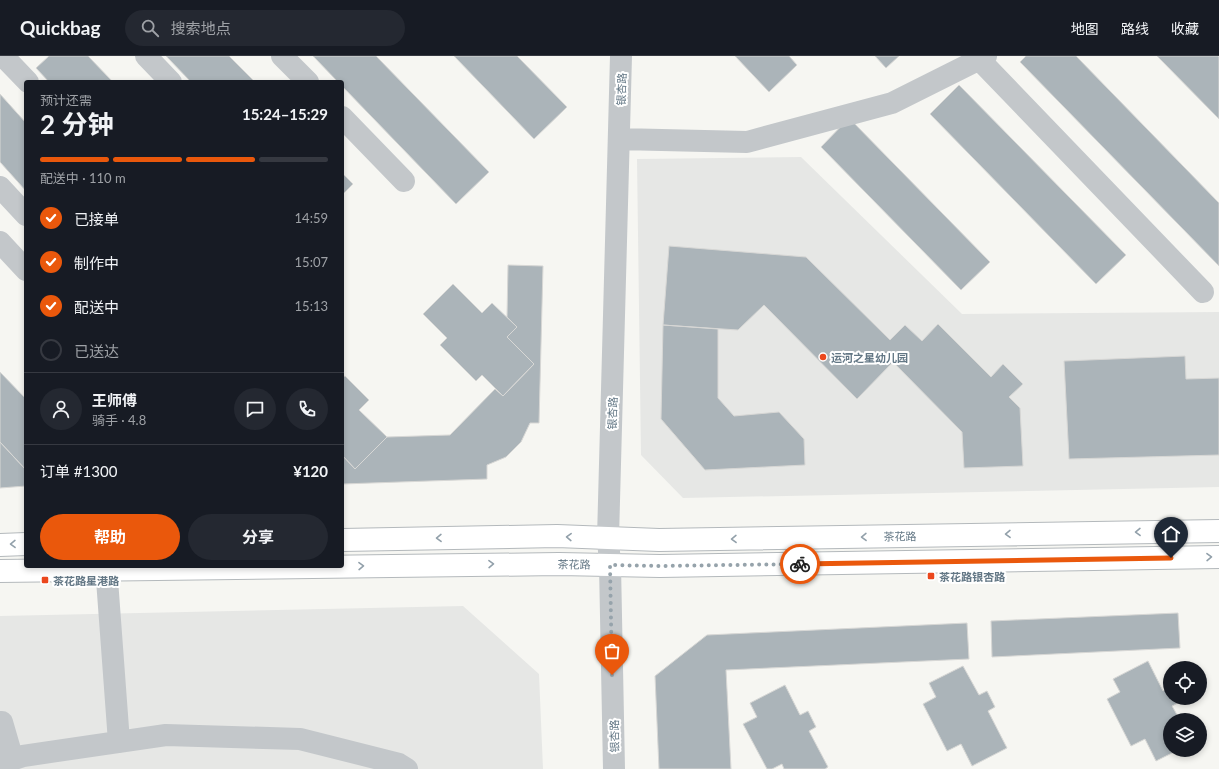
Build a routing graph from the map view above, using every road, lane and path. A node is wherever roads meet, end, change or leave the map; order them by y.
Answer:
1 (3, 56) edge
2 (146, 56) edge
3 (282, 56) edge
4 (622, 56) edge
5 (981, 57) edge
6 (26, 80) edge
7 (169, 80) edge
8 (306, 80) edge
9 (344, 119) edge
10 (619, 140) junction
11 (404, 181) dead end
12 (0, 187) edge
13 (24, 213) edge
14 (0, 242) edge
15 (24, 268) edge
16 (1203, 292) dead end
17 (1219, 531) edge
18 (608, 538) junction
19 (344, 540) edge
20 (24, 544) edge
21 (0, 545) edge
22 (1219, 557) edge
23 (610, 565) junction
24 (344, 566) edge
25 (106, 568) edge
26 (0, 571) edge
27 (0, 722) edge
28 (119, 742) junction
29 (7, 762) edge
30 (407, 769) edge
31 (614, 769) edge

1 - 6 street
2 - 7 street
3 - 8 street
4 - 10 street, 银杏路
5 - 10 street
5 - 16 street
9 - 11 street
10 - 18 street, 银杏路
12 - 13 street
14 - 15 street
17 -> 18 main road, 茶花路
18 -> 19 main road, 茶花路
18 - 23 street, 银杏路
20 -> 21 main road
23 -> 22 main road, 茶花路
24 -> 23 main road, 茶花路
23 - 31 street, 银杏路
25 - 26 main road, 茶花路
25 - 28 street
27 - 29 street
28 - 29 street
28 - 30 street

